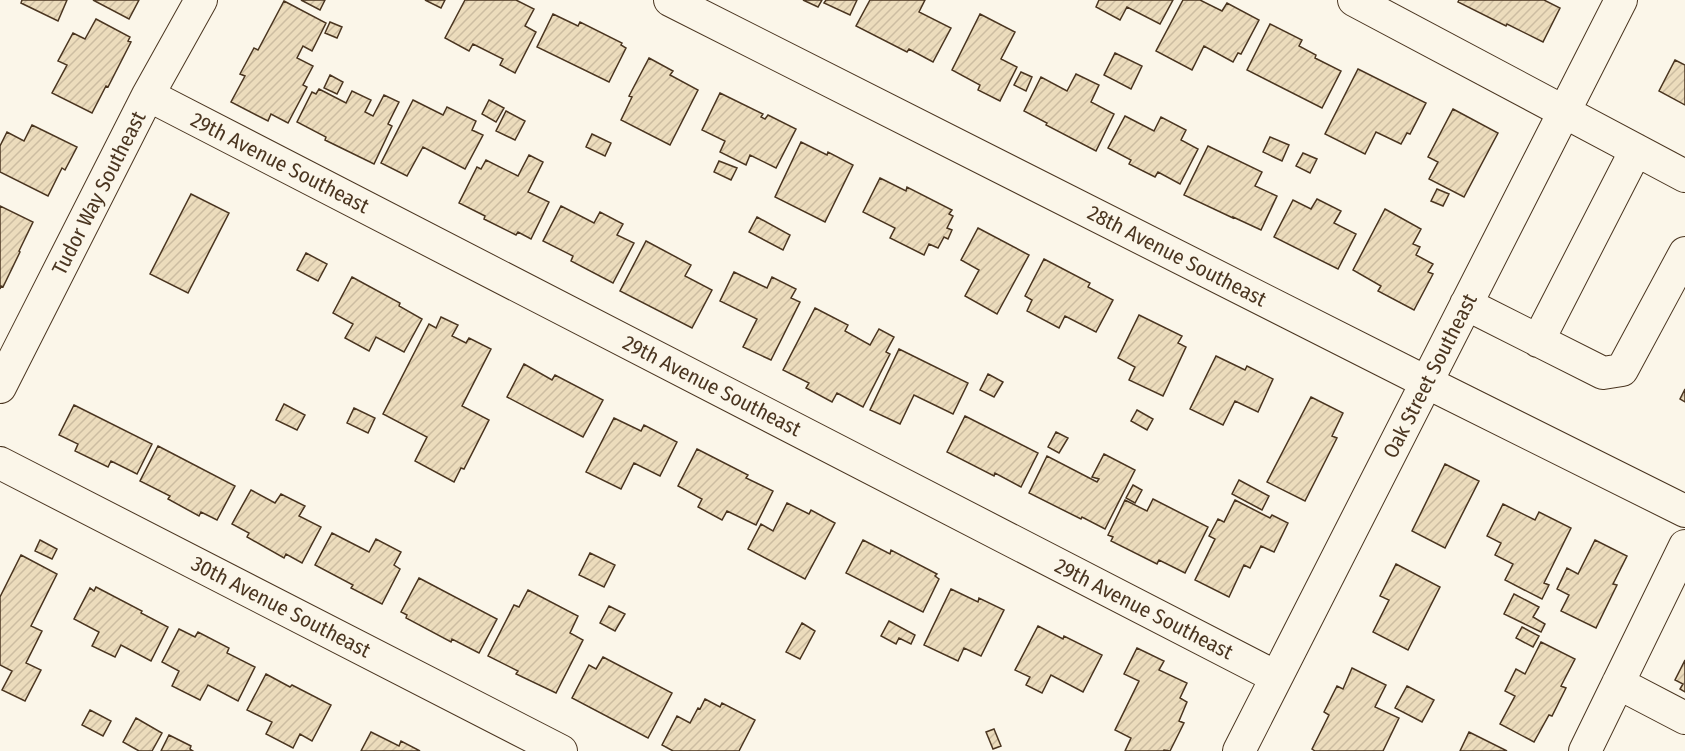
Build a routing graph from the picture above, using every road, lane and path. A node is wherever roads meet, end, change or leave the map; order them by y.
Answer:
1 (201, 0) edge
2 (670, 0) edge
3 (1354, 0) edge
4 (1621, 0) edge
5 (148, 95) junction
6 (1564, 111) junction
7 (1636, 150) junction
8 (1685, 176) edge
9 (1685, 253) edge
10 (1466, 304) junction
11 (1538, 341) junction
12 (1426, 382) junction
13 (0, 387) edge
14 (0, 463) edge
15 (1685, 511) edge
16 (1685, 546) edge
17 (1276, 677) junction
18 (1618, 683) junction
19 (1685, 718) edge
20 (561, 751) edge
21 (1239, 751) edge
22 (1585, 751) edge

1 - 5 street, Tudor Way Southeast
2 - 12 street, 28th Avenue Southeast
3 - 6 street
4 - 6 street, Oak Street Southeast
5 - 13 street, Tudor Way Southeast
5 - 17 street, 29th Avenue Southeast
6 - 7 street
6 - 10 street, Oak Street Southeast
7 - 8 street
7 - 11 street
9 - 11 street
10 - 11 street
10 - 12 street, Oak Street Southeast
12 - 15 street, 28th Avenue Southeast
12 - 17 street, Oak Street Southeast
14 - 20 street, 30th Avenue Southeast
16 - 18 street
17 - 21 street, Oak Street Southeast
18 - 19 street
18 - 22 street

